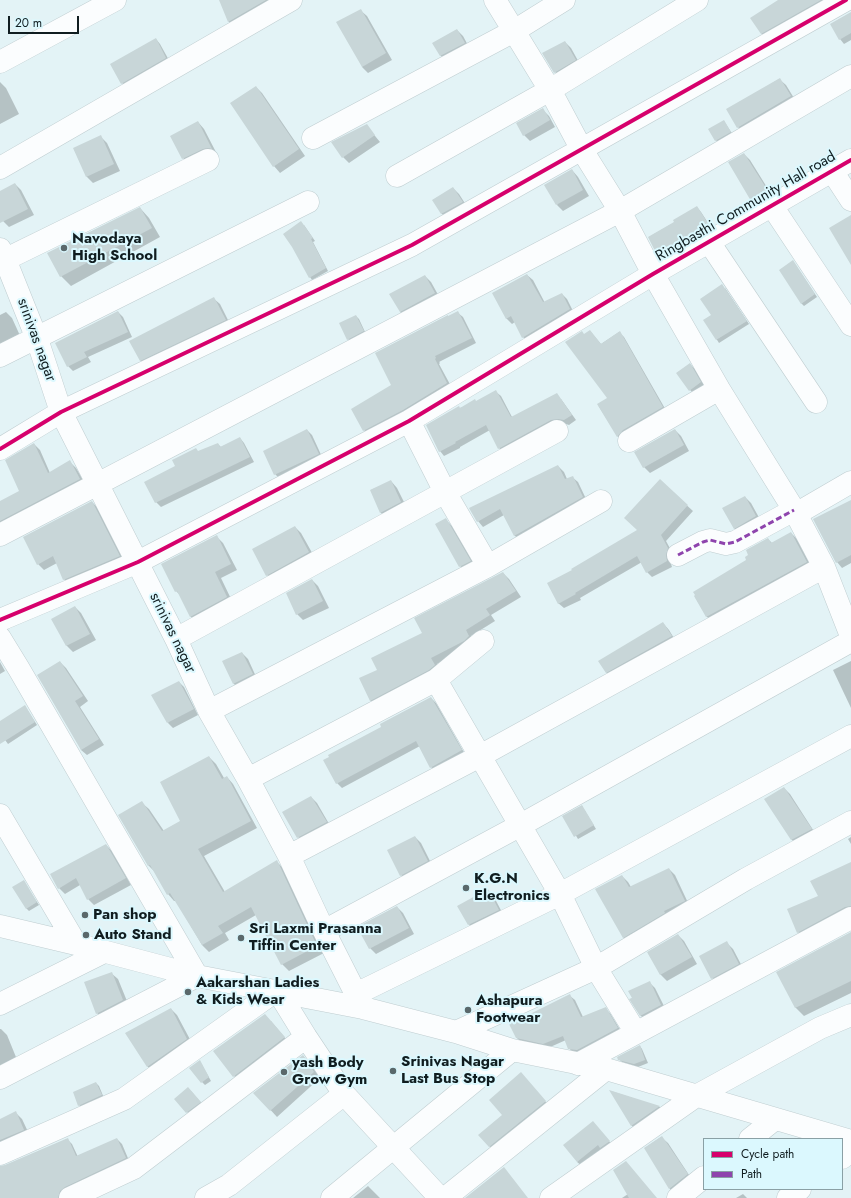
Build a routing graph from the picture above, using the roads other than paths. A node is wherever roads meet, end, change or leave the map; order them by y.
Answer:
1 (115, 0) edge
2 (291, 0) edge
3 (495, 0) edge
4 (564, 0) edge
5 (697, 0) edge
6 (846, 0) edge
7 (514, 31) junction
8 (0, 62) edge
9 (851, 76) edge
10 (550, 90) junction
11 (313, 138) dead end
12 (582, 150) junction
13 (208, 160) dead end
14 (851, 160) edge
15 (0, 168) edge
16 (832, 171) junction
17 (397, 176) dead end
18 (851, 200) edge
19 (308, 202) dead end
20 (772, 206) junction
21 (620, 211) junction
22 (709, 242) junction
23 (2, 257) edge
24 (653, 274) junction
25 (851, 325) edge
26 (37, 339) junction
27 (0, 356) edge
28 (719, 389) junction
29 (816, 402) dead end
30 (61, 412) junction
31 (409, 421) junction
32 (557, 431) dead end
33 (629, 441) dead end
34 (0, 449) edge
35 (851, 482) edge
36 (97, 485) junction
37 (445, 492) junction
38 (601, 501) dead end
39 (795, 512) junction
40 (0, 535) edge
41 (678, 555) dead end
42 (138, 562) junction
43 (488, 566) junction
44 (824, 567) junction
45 (0, 620) edge
46 (851, 636) edge
47 (0, 638) edge
48 (176, 639) junction
49 (483, 641) dead end
50 (851, 641) edge
51 (436, 680) junction
52 (209, 711) junction
53 (851, 736) edge
54 (480, 756) junction
55 (248, 779) junction
56 (0, 815) edge
57 (851, 822) edge
58 (519, 826) junction
59 (289, 856) junction
60 (560, 894) junction
61 (851, 918) edge
62 (0, 926) edge
63 (324, 931) junction
64 (76, 944) junction
65 (104, 952) junction
66 (596, 968) junction
67 (197, 976) junction
68 (277, 990) junction
69 (359, 1001) junction
70 (0, 1004) edge
71 (851, 1016) edge
72 (456, 1032) junction
73 (636, 1033) junction
74 (306, 1037) junction
75 (512, 1050) junction
76 (578, 1064) junction
77 (606, 1069) junction
78 (0, 1078) edge
79 (344, 1094) junction
80 (696, 1096) junction
81 (775, 1119) junction
82 (751, 1138) edge
83 (841, 1138) edge
84 (392, 1147) junction
85 (851, 1151) edge
86 (0, 1154) edge
87 (843, 1157) edge
88 (703, 1178) edge
89 (799, 1190) edge
90 (70, 1198) edge
91 (206, 1198) edge
92 (332, 1198) edge
93 (440, 1198) edge
94 (445, 1198) edge
95 (551, 1198) edge
96 (678, 1198) edge
97 (788, 1198) edge

1 - 8 street
2 - 15 street
3 - 7 street
4 - 7 street
5 - 10 street
6 - 12 street
7 - 10 street
7 - 11 street
9 - 21 street
10 - 12 street
10 - 17 street
12 - 21 street
12 - 30 street
13 - 23 street
14 - 16 street, Ringbasthi Community Hall road
16 - 18 street
16 - 20 street, Ringbasthi Community Hall road
19 - 26 street
20 - 22 street, Ringbasthi Community Hall road
20 - 25 street
21 - 24 street
21 - 36 street
22 - 24 street, Ringbasthi Community Hall road
22 - 29 street
23 - 26 street, srinivas nagar
24 - 28 street
24 - 31 street, Ringbasthi Community Hall road
26 - 27 street
26 - 30 street, srinivas nagar
28 - 33 street
28 - 39 street
30 - 34 street
30 - 36 street, srinivas nagar
31 - 37 street
31 - 42 street, Ringbasthi Community Hall road
32 - 37 street
35 - 39 street
36 - 40 street
36 - 42 street, srinivas nagar
37 - 43 street
37 - 48 street
38 - 43 street
39 - 41 street
39 - 44 street
42 - 45 street, Ringbasthi Community Hall road
42 - 48 street, srinivas nagar
43 - 52 street
44 - 46 street
44 - 54 street
47 - 67 street
48 - 52 street, srinivas nagar
49 - 51 street
50 - 58 street
51 - 54 street
51 - 55 street
52 - 55 street, srinivas nagar
53 - 60 street
54 - 58 street
54 - 59 street
55 - 59 street, srinivas nagar
56 - 64 street
57 - 66 street
58 - 60 street
58 - 63 street
59 - 63 street, srinivas nagar
60 - 66 street
60 - 69 street
61 - 73 street
62 - 64 street
63 - 69 street, srinivas nagar
64 - 65 street
65 - 67 street
65 - 70 street
66 - 72 street
66 - 73 street
67 - 68 street
67 - 78 street
68 - 69 street
68 - 74 street
68 - 86 street
69 - 72 street
71 - 80 street
72 - 75 street
73 - 76 street
74 - 79 street
74 - 90 street
75 - 76 street
75 - 84 street
76 - 77 street
77 - 80 street
77 - 94 street
79 - 84 street
79 - 91 street
80 - 81 street
80 - 95 street
81 - 82 street
81 - 83 street
84 - 92 street
84 - 93 street
85 - 87 street
88 - 96 street
89 - 97 street

